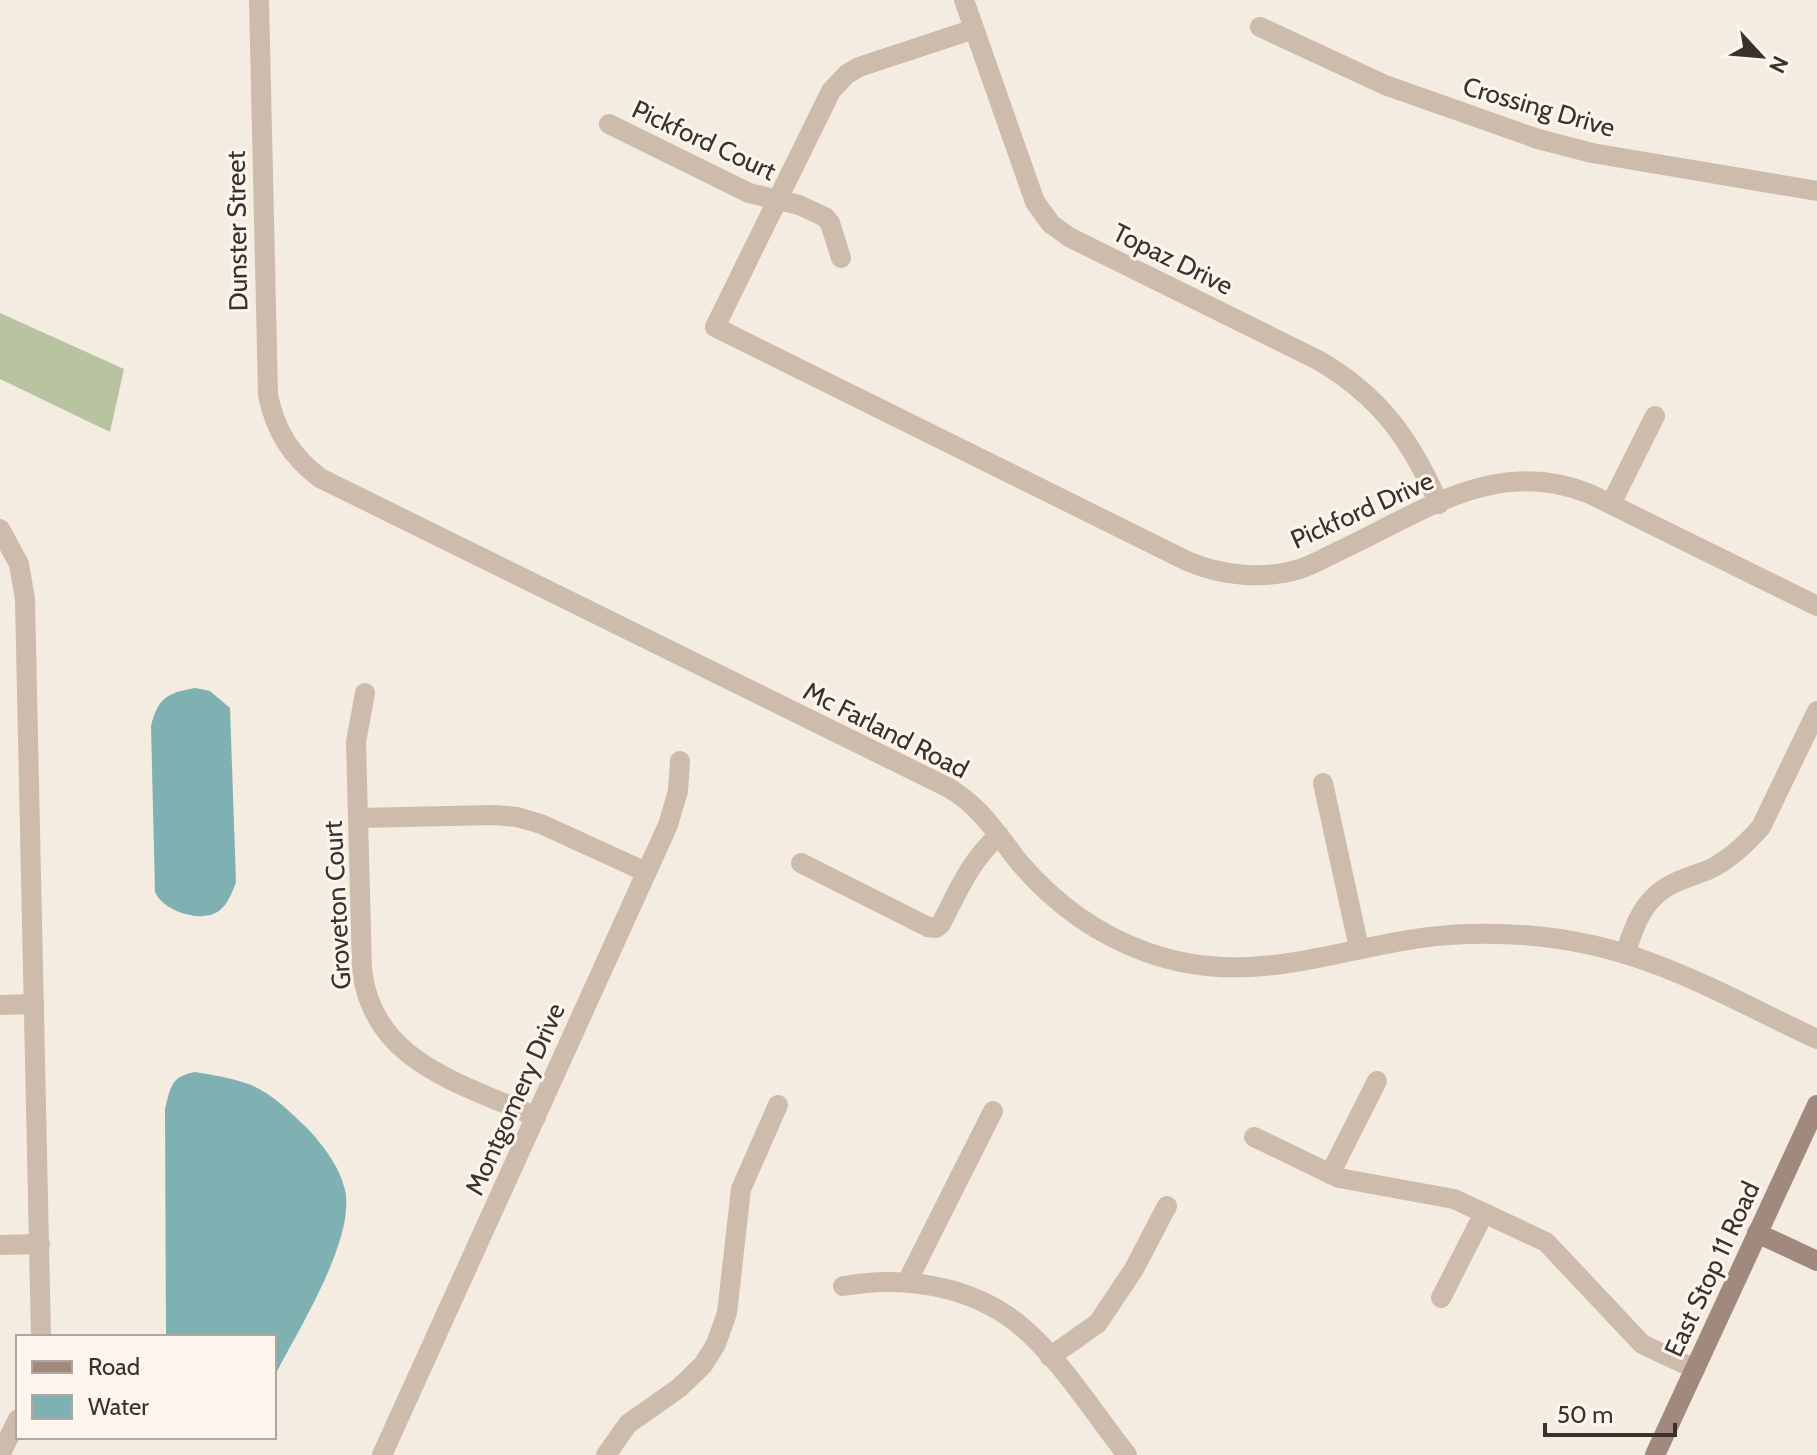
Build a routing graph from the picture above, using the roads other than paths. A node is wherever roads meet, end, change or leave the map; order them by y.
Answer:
1 (259, 0) edge
2 (964, 0) edge
3 (1260, 27) dead end
4 (974, 29) junction
5 (609, 124) dead end
6 (1817, 191) edge
7 (777, 202) junction
8 (841, 258) dead end
9 (715, 327) joint
10 (1655, 416) dead end
11 (293, 454) joint
12 (1439, 504) junction
13 (1611, 504) junction
14 (0, 529) edge
15 (1817, 606) edge
16 (365, 693) dead end
17 (1817, 711) edge
18 (680, 761) dead end
19 (1323, 783) dead end
20 (359, 818) junction
21 (999, 835) junction
22 (801, 863) dead end
23 (646, 872) junction
24 (1359, 948) junction
25 (1625, 954) junction
26 (34, 1004) junction
27 (0, 1005) edge
28 (1817, 1039) edge
29 (1377, 1081) dead end
30 (778, 1105) dead end
31 (1817, 1105) edge
32 (993, 1111) dead end
33 (536, 1117) junction
34 (1254, 1137) dead end
35 (1330, 1174) junction
36 (1167, 1206) dead end
37 (1484, 1213) junction
38 (1757, 1233) junction
39 (40, 1244) junction
40 (0, 1245) edge
41 (1817, 1261) edge
42 (907, 1282) junction
43 (843, 1286) dead end
44 (1441, 1298) dead end
45 (41, 1335) edge
46 (1050, 1357) junction
47 (1695, 1369) junction
48 (16, 1423) edge
49 (0, 1455) edge
50 (382, 1455) edge
51 (606, 1455) edge
52 (1127, 1455) edge
53 (1655, 1455) edge

1 - 11 street, Dunster Street
2 - 4 street, Topaz Drive
3 - 6 street, Crossing Drive
4 - 7 street, Pickford Court
4 - 12 street, Topaz Drive
5 - 7 street, Pickford Court
7 - 8 street, Pickford Court
7 - 9 street, Pickford Court
9 - 12 street, Pickford Drive
10 - 13 street
11 - 21 street, Mc Farland Road
12 - 13 street, Pickford Drive
13 - 15 street, Pickford Drive
14 - 26 street
16 - 20 street, Groveton Court
17 - 25 street
18 - 23 street, Montgomery Drive
19 - 24 street
20 - 23 street
20 - 33 street, Groveton Court
21 - 22 street
21 - 24 street, Mc Farland Road
23 - 33 street, Montgomery Drive
24 - 25 street, Mc Farland Road
25 - 28 street, Mc Farland Road
26 - 27 street
26 - 39 street
29 - 35 street
30 - 51 street
31 - 38 main road, East Stop 11 Road
32 - 42 street
33 - 50 street, Montgomery Drive
34 - 35 street
35 - 37 street
36 - 46 street
37 - 44 street
37 - 47 street
38 - 41 main road
38 - 47 main road, East Stop 11 Road
39 - 40 street
39 - 45 street
42 - 43 street
42 - 46 street
46 - 52 street
47 - 53 main road, East Stop 11 Road
48 - 49 street

